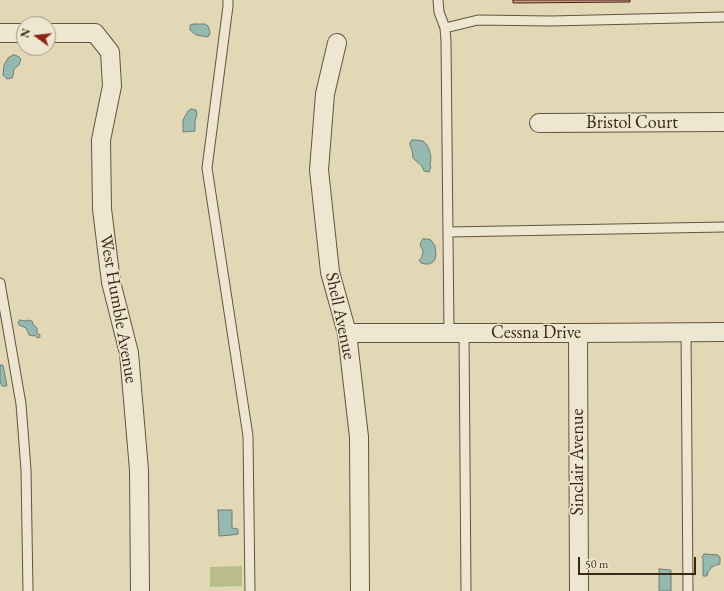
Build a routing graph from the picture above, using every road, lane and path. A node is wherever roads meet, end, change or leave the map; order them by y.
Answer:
1 (228, 0) edge
2 (438, 0) edge
3 (724, 17) edge
4 (445, 28) junction
5 (0, 33) edge
6 (16, 33) edge
7 (56, 33) edge
8 (337, 43) dead end
9 (724, 122) edge
10 (539, 123) dead end
11 (724, 226) edge
12 (448, 232) junction
13 (0, 282) edge
14 (686, 332) junction
15 (724, 332) edge
16 (347, 333) junction
17 (456, 333) junction
18 (578, 333) junction
19 (28, 591) edge
20 (140, 591) edge
21 (250, 591) edge
22 (360, 591) edge
23 (466, 591) edge
24 (579, 591) edge
25 (688, 591) edge

1 - 21 lane
2 - 4 lane
3 - 4 lane
4 - 12 lane
5 - 6 street
7 - 20 street, West Humble Avenue
8 - 16 street, Shell Avenue
9 - 10 street, Bristol Court
11 - 12 lane
12 - 17 lane
13 - 19 lane
14 - 15 street, Cessna Drive
14 - 18 street, Cessna Drive
14 - 25 lane
16 - 17 street, Cessna Drive
16 - 22 street, Shell Avenue
17 - 18 street, Cessna Drive
17 - 23 lane
18 - 24 street, Sinclair Avenue

